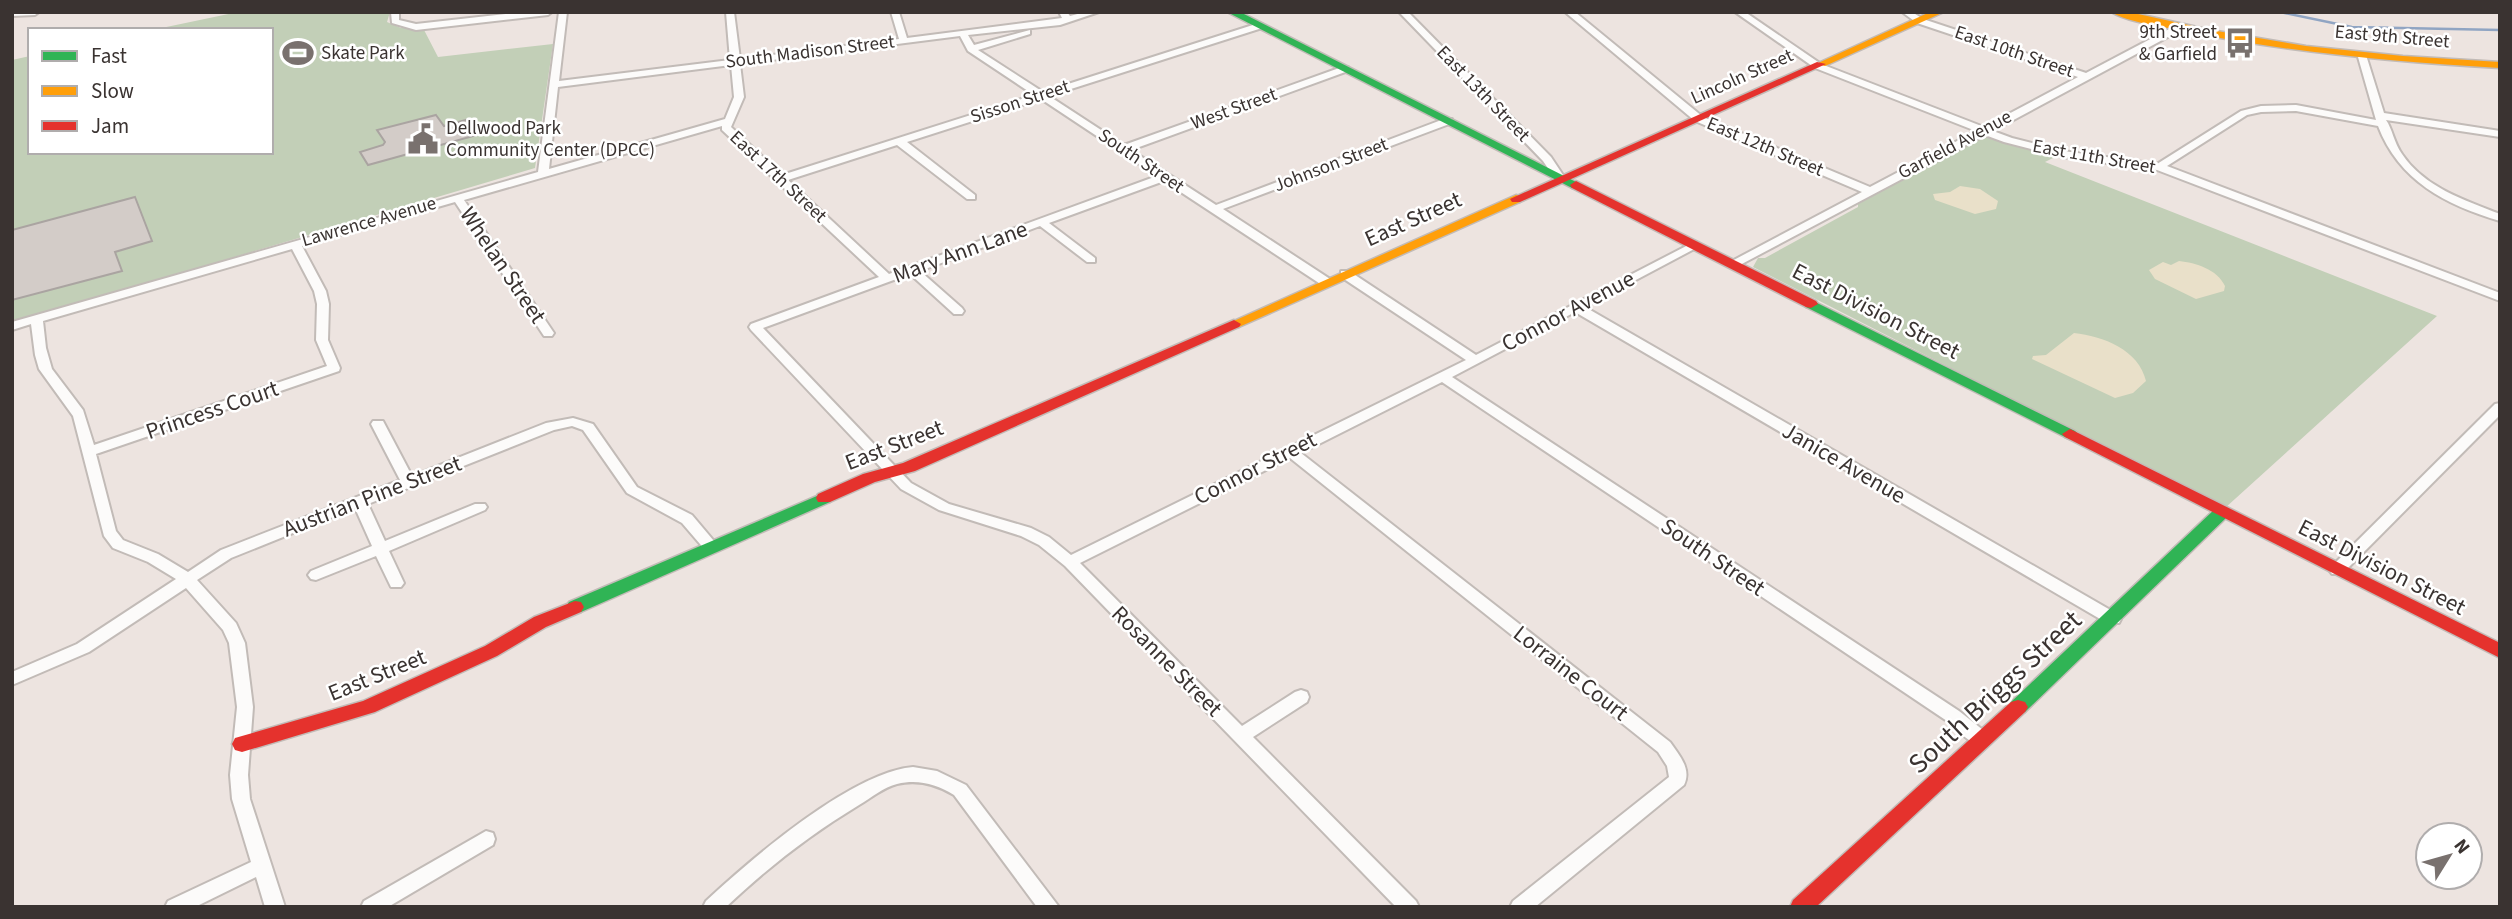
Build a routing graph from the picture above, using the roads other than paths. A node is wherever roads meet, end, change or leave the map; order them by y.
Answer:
1 (35, 12) edge
2 (396, 12) edge
3 (548, 12) edge
4 (564, 12) edge
5 (730, 12) edge
6 (895, 12) edge
7 (1095, 12) edge
8 (1232, 12) edge
9 (1403, 12) edge
10 (1569, 12) edge
11 (1739, 12) edge
12 (1940, 12) edge
13 (2116, 12) edge
14 (12, 13) edge
15 (1065, 16) edge
16 (1913, 16) edge
17 (1259, 26) junction
18 (2178, 28) junction
19 (963, 34) junction
20 (904, 41) junction
21 (971, 49) junction
22 (2363, 57) junction
23 (735, 61) junction
24 (2500, 65) edge
25 (1818, 66) junction
26 (1345, 69) junction
27 (2084, 76) junction
28 (553, 85) junction
29 (1042, 95) junction
30 (1699, 119) junction
31 (2383, 120) junction
32 (727, 121) junction
33 (1448, 121) junction
34 (1983, 130) junction
35 (2500, 134) edge
36 (899, 141) junction
37 (1123, 149) junction
38 (2160, 167) junction
39 (543, 172) junction
40 (1164, 177) junction
41 (1560, 178) junction
42 (780, 179) junction
43 (1870, 191) junction
44 (457, 197) junction
45 (971, 197) dead end
46 (1214, 209) junction
47 (2500, 218) edge
48 (1041, 222) junction
49 (295, 244) junction
50 (1694, 245) junction
51 (1091, 260) dead end
52 (1734, 264) junction
53 (912, 270) junction
54 (1345, 274) junction
55 (888, 279) junction
56 (1326, 282) junction
57 (2500, 297) edge
58 (1575, 307) junction
59 (958, 312) dead end
60 (37, 319) junction
61 (12, 326) edge
62 (755, 327) joint
63 (548, 333) dead end
64 (1475, 360) junction
65 (1443, 377) junction
66 (2500, 407) edge
67 (378, 424) dead end
68 (90, 451) junction
69 (1290, 451) junction
70 (889, 471) junction
71 (408, 482) junction
72 (359, 500) junction
73 (480, 508) dead end
74 (2222, 512) junction
75 (711, 547) junction
76 (381, 549) junction
77 (1070, 562) junction
78 (2337, 570) junction
79 (316, 575) dead end
80 (187, 578) junction
81 (396, 583) dead end
82 (2113, 619) junction
83 (2500, 651) edge
84 (12, 679) edge
85 (1301, 697) dead end
86 (1241, 736) junction
87 (1982, 739) junction
88 (242, 744) junction
89 (486, 839) dead end
90 (261, 866) junction
91 (175, 907) edge
92 (275, 907) edge
93 (371, 907) edge
94 (713, 907) edge
95 (1049, 907) edge
96 (1409, 907) edge
97 (1520, 907) edge
98 (1801, 907) edge

1 - 14 street
2 - 3 street
4 - 28 street
5 - 23 street, East 17th Street
6 - 20 street
7 - 15 street
8 - 17 street, East Division Street
9 - 41 street, East 13th Street
10 - 30 street, East 12th Street
11 - 25 street, East 11th Street
12 - 16 street, Lincoln Street
13 - 18 street, East 9th Street
15 - 19 street, South Madison Street
15 - 21 street
16 - 25 street, Lincoln Street
16 - 27 street, East 10th Street
17 - 26 street, East Division Street
17 - 29 street, Sisson Street
18 - 22 street, East 9th Street
18 - 27 street, Garfield Avenue
19 - 20 street, South Madison Street
19 - 21 street, South Street
20 - 23 street, South Madison Street
21 - 29 street, South Street
22 - 24 street, East 9th Street
22 - 31 street
23 - 28 street, South Madison Street
23 - 32 street, East 17th Street
25 - 30 street, Lincoln Street
25 - 34 street, East 11th Street
26 - 33 street, East Division Street
26 - 37 street, West Street
27 - 34 street, Garfield Avenue
28 - 39 street
29 - 36 street, Sisson Street
29 - 37 street, South Street
30 - 41 street, Lincoln Street
30 - 43 street, East 12th Street
31 - 35 street
31 - 38 street
31 - 47 street
32 - 39 street, Lawrence Avenue
32 - 42 street, East 17th Street
33 - 41 street, East Division Street
33 - 46 street, Johnson Street
34 - 38 street, East 11th Street
34 - 43 street, Garfield Avenue
36 - 42 street, Sisson Street
36 - 45 street
37 - 40 street, South Street
38 - 57 street, East 11th Street
39 - 44 street, Lawrence Avenue
40 - 46 street, South Street
40 - 48 street, Mary Ann Lane
41 - 50 street, East Division Street
41 - 54 street, East Street
42 - 55 street, East 17th Street
43 - 52 street, Garfield Avenue
44 - 49 street, Lawrence Avenue
44 - 63 street, Whelan Street
46 - 56 street, South Street
48 - 51 street
48 - 53 street, Mary Ann Lane
49 - 60 street, Lawrence Avenue
49 - 68 street, Princess Court
50 - 52 street, East Division Street
50 - 58 street, Connor Avenue
52 - 74 street, East Division Street
53 - 55 street, Mary Ann Lane
53 - 59 street
54 - 56 street, East Street
54 - 64 street
55 - 62 street, Mary Ann Lane
56 - 70 street, East Street
58 - 64 street, Connor Avenue
58 - 82 street, Janice Avenue
60 - 61 street, Lawrence Avenue
60 - 68 street
62 - 70 street, Rosanne Street
64 - 65 street, Connor Avenue
65 - 69 street, Connor Street
65 - 87 street, South Street
66 - 78 street
67 - 71 street
68 - 80 street
69 - 77 street, Connor Street
69 - 97 street, Lorraine Court
70 - 75 street, East Street
70 - 77 street, Rosanne Street
71 - 72 street, Austrian Pine Street
71 - 75 street, Austrian Pine Street
72 - 76 street
72 - 80 street, Austrian Pine Street
73 - 76 street
74 - 78 street, East Division Street
74 - 82 street, South Briggs Street
75 - 88 street, East Street
76 - 79 street
76 - 81 street
77 - 86 street, Rosanne Street
78 - 83 street, East Division Street
80 - 84 street, Austrian Pine Street
80 - 88 street
82 - 87 street, South Briggs Street
85 - 86 street
86 - 96 street, Rosanne Street
87 - 98 street, South Briggs Street
88 - 90 street
89 - 93 street
90 - 91 street
90 - 92 street
94 - 95 street

